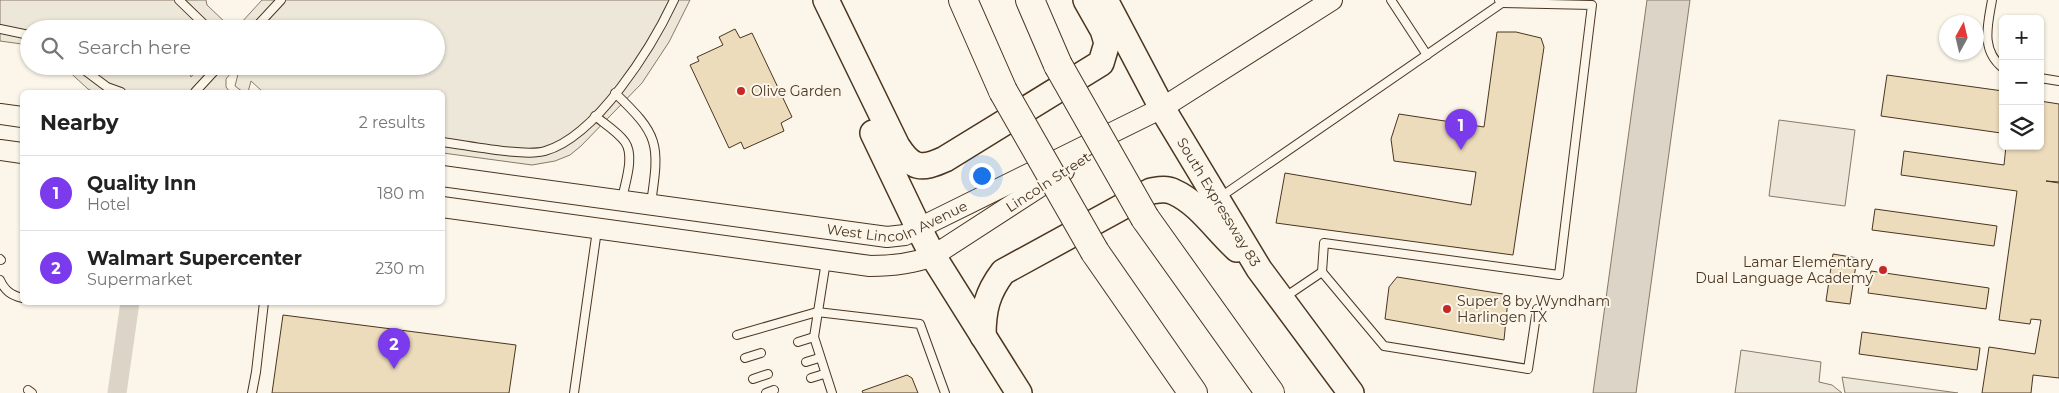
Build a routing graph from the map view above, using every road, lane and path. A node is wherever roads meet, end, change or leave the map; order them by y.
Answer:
1 (179, 0) edge
2 (281, 0) edge
3 (674, 0) edge
4 (809, 0) edge
5 (826, 0) edge
6 (963, 0) edge
7 (1030, 0) edge
8 (1086, 0) edge
9 (1105, 0) edge
10 (1332, 0) edge
11 (1391, 0) edge
12 (1992, 0) edge
13 (1500, 2) edge
14 (200, 20) edge
15 (262, 20) edge
16 (0, 29) edge
17 (20, 32) edge
18 (1427, 55) junction
19 (1999, 64) edge
20 (91, 75) edge
21 (211, 75) edge
22 (2044, 79) edge
23 (2059, 81) edge
24 (115, 90) edge
25 (197, 90) edge
26 (615, 93) junction
27 (1162, 108) junction
28 (0, 114) edge
29 (596, 116) junction
30 (20, 117) edge
31 (445, 142) edge
32 (0, 150) edge
33 (20, 153) edge
34 (445, 176) edge
35 (1217, 199) junction
36 (622, 201) junction
37 (651, 205) junction
38 (445, 207) edge
39 (597, 228) junction
40 (919, 229) junction
41 (933, 256) junction
42 (826, 260) junction
43 (1259, 269) junction
44 (1322, 272) junction
45 (0, 280) edge
46 (20, 298) edge
47 (1281, 299) junction
48 (264, 305) edge
49 (1537, 309) dead end
50 (817, 312) junction
51 (737, 335) dead end
52 (983, 336) junction
53 (814, 338) junction
54 (798, 342) dead end
55 (761, 353) dead end
56 (746, 358) dead end
57 (819, 358) junction
58 (806, 362) dead end
59 (768, 374) dead end
60 (824, 374) junction
61 (811, 378) dead end
62 (753, 379) dead end
63 (774, 390) dead end
64 (829, 392) edge
65 (252, 393) edge
66 (574, 393) edge
67 (766, 393) edge
68 (945, 393) edge
69 (1019, 393) edge
70 (1193, 393) edge
71 (1270, 393) edge
72 (1350, 393) edge

1 - 14 lane
2 - 15 lane
3 - 26 lane
4 - 40 main road
5 - 8 main road
6 - 70 highway, bridge
7 - 71 highway, bridge
9 - 27 main road, South Expressway 83
10 - 27 street, West Lincoln Avenue
11 - 18 lane
12 - 19 lane
13 - 18 lane
13 - 44 lane
16 - 17 lane
18 - 35 lane
20 - 24 lane
21 - 25 lane
22 - 23 lane
26 - 29 lane
26 - 37 lane
27 - 35 main road, South Expressway 83
27 - 40 street, West Lincoln Avenue
27 - 41 street, Lincoln Street
28 - 30 street
29 - 31 lane
29 - 36 lane
32 - 33 street
34 - 36 street, West Lincoln Avenue
35 - 43 main road, South Expressway 83
36 - 37 street, West Lincoln Avenue
37 - 40 street, West Lincoln Avenue
38 - 39 street
39 - 42 street
39 - 66 lane
40 - 41 main road
41 - 42 street
41 - 52 main road
42 - 50 lane
43 - 47 main road, South Expressway 83
43 - 52 main road
44 - 47 lane
44 - 49 lane
45 - 46 lane
47 - 72 main road, South Expressway 83
48 - 65 lane
50 - 51 lane
50 - 53 lane
50 - 68 lane
52 - 69 main road
53 - 54 lane
53 - 57 lane
55 - 56 lane
57 - 58 lane
57 - 60 lane
59 - 62 lane
60 - 61 lane
60 - 64 lane
63 - 67 lane

